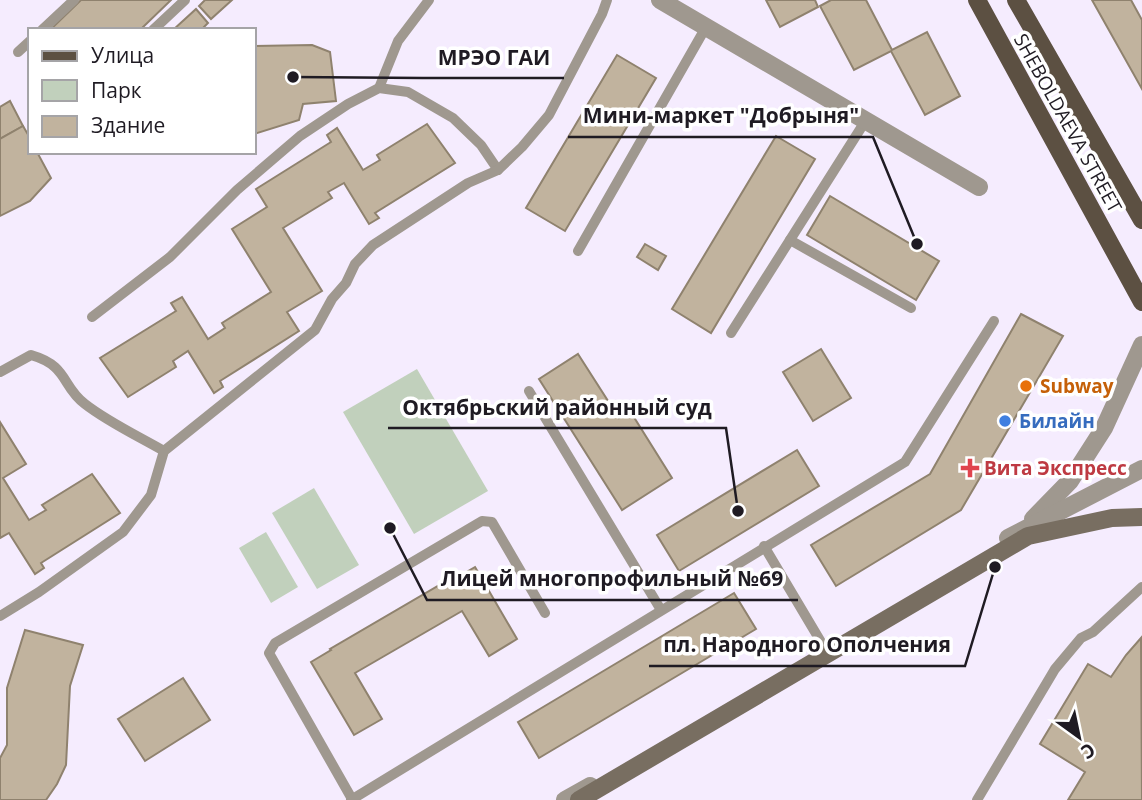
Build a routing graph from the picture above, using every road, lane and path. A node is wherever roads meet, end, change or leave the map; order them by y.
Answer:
1 (74, 0) edge
2 (185, 0) edge
3 (429, 0) edge
4 (607, 0) edge
5 (660, 0) edge
6 (977, 0) edge
7 (1016, 0) edge
8 (706, 27) junction
9 (44, 28) edge
10 (155, 28) edge
11 (28, 43) edge
12 (18, 52) dead end
13 (379, 88) junction
14 (866, 120) junction
15 (498, 170) junction
16 (979, 187) dead end
17 (1142, 220) edge
18 (790, 240) junction
19 (578, 251) dead end
20 (1142, 302) edge
21 (912, 308) dead end
22 (92, 317) dead end
23 (994, 321) dead end
24 (731, 333) dead end
25 (1142, 345) edge
26 (0, 372) edge
27 (529, 391) dead end
28 (164, 451) junction
29 (1142, 469) edge
30 (1142, 517) edge
31 (1026, 532) junction
32 (764, 546) junction
33 (1142, 587) edge
34 (661, 610) junction
35 (545, 613) dead end
36 (0, 616) edge
37 (824, 647) junction
38 (352, 800) edge
39 (565, 800) edge
40 (579, 800) edge
41 (977, 800) edge

1 - 9 lane
2 - 10 lane
3 - 13 lane
4 - 15 lane
5 - 8 street
6 - 20 main road, SHEBOLDAEVA STREET
7 - 17 main road, SHEBOLDAEVA STREET
8 - 14 street
8 - 19 lane
11 - 12 lane
13 - 15 lane
13 - 22 lane
14 - 16 street
14 - 18 lane
15 - 28 lane
18 - 21 lane
18 - 24 lane
23 - 32 lane
25 - 31 street
26 - 28 lane
27 - 34 lane
28 - 36 lane
29 - 31 street
30 - 31 main road
31 - 37 street
31 - 40 main road
32 - 34 lane
32 - 37 lane
33 - 41 lane
34 - 38 lane
35 - 38 lane
37 - 39 street

